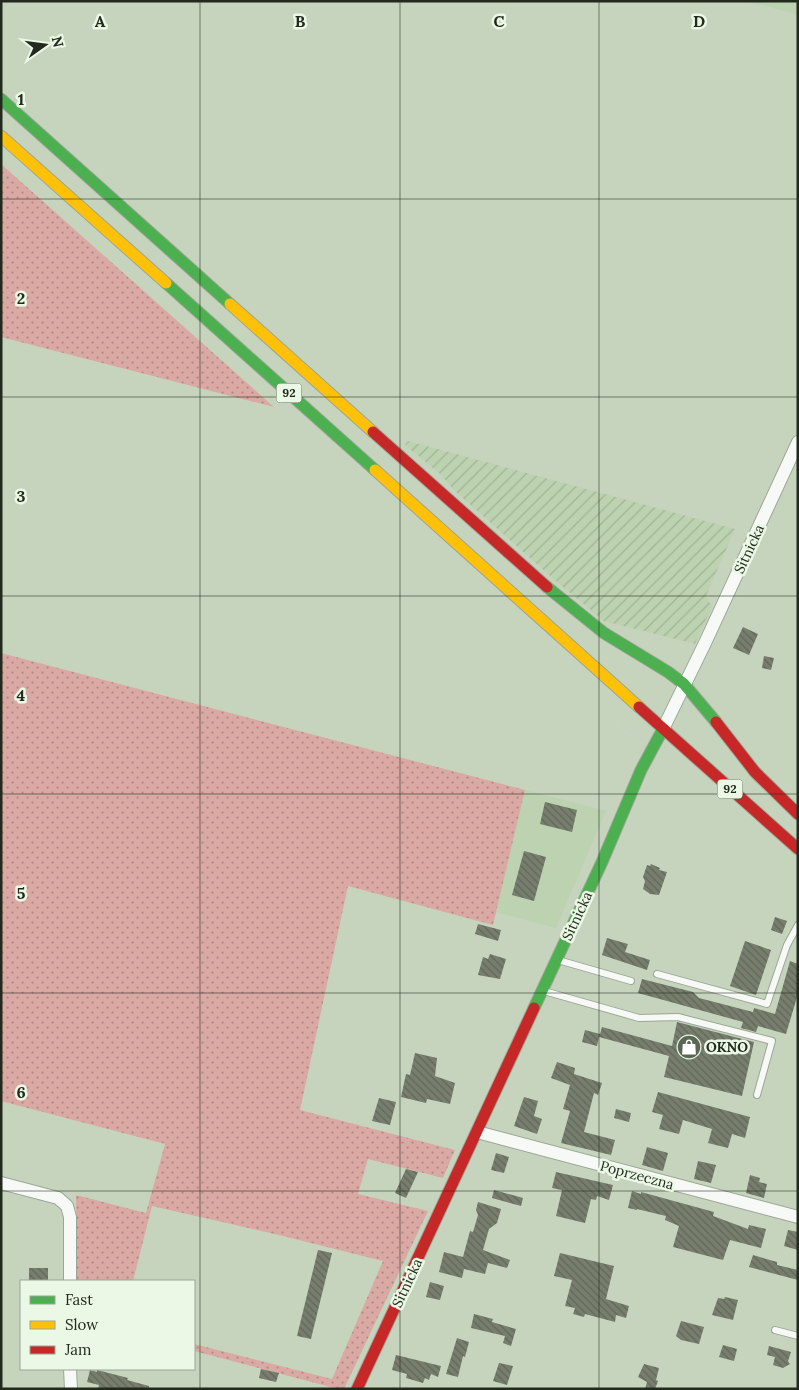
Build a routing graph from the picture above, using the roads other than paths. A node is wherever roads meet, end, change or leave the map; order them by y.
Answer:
1 (1, 99) edge
2 (1, 136) edge
3 (798, 442) edge
4 (684, 684) junction
5 (663, 728) junction
6 (798, 814) edge
7 (798, 849) edge
8 (798, 925) edge
9 (557, 960) junction
10 (657, 974) dead end
11 (631, 981) dead end
12 (543, 991) junction
13 (757, 1095) dead end
14 (477, 1132) junction
15 (1, 1183) edge
16 (798, 1217) edge
17 (70, 1280) edge
18 (775, 1330) dead end
19 (798, 1336) edge
20 (70, 1370) edge
21 (71, 1389) edge
22 (357, 1389) edge

1 - 4 street
2 - 5 street, 92
3 - 4 street, Sitnicka
4 - 5 street, Sitnicka
4 - 6 street
5 - 7 street, 92
5 - 9 street, Sitnicka
8 - 10 lane
9 - 11 lane
9 - 12 street, Sitnicka
12 - 13 lane
12 - 14 street, Sitnicka
14 - 16 street, Poprzeczna
14 - 22 street, Sitnicka
15 - 17 street
18 - 19 lane
20 - 21 street

